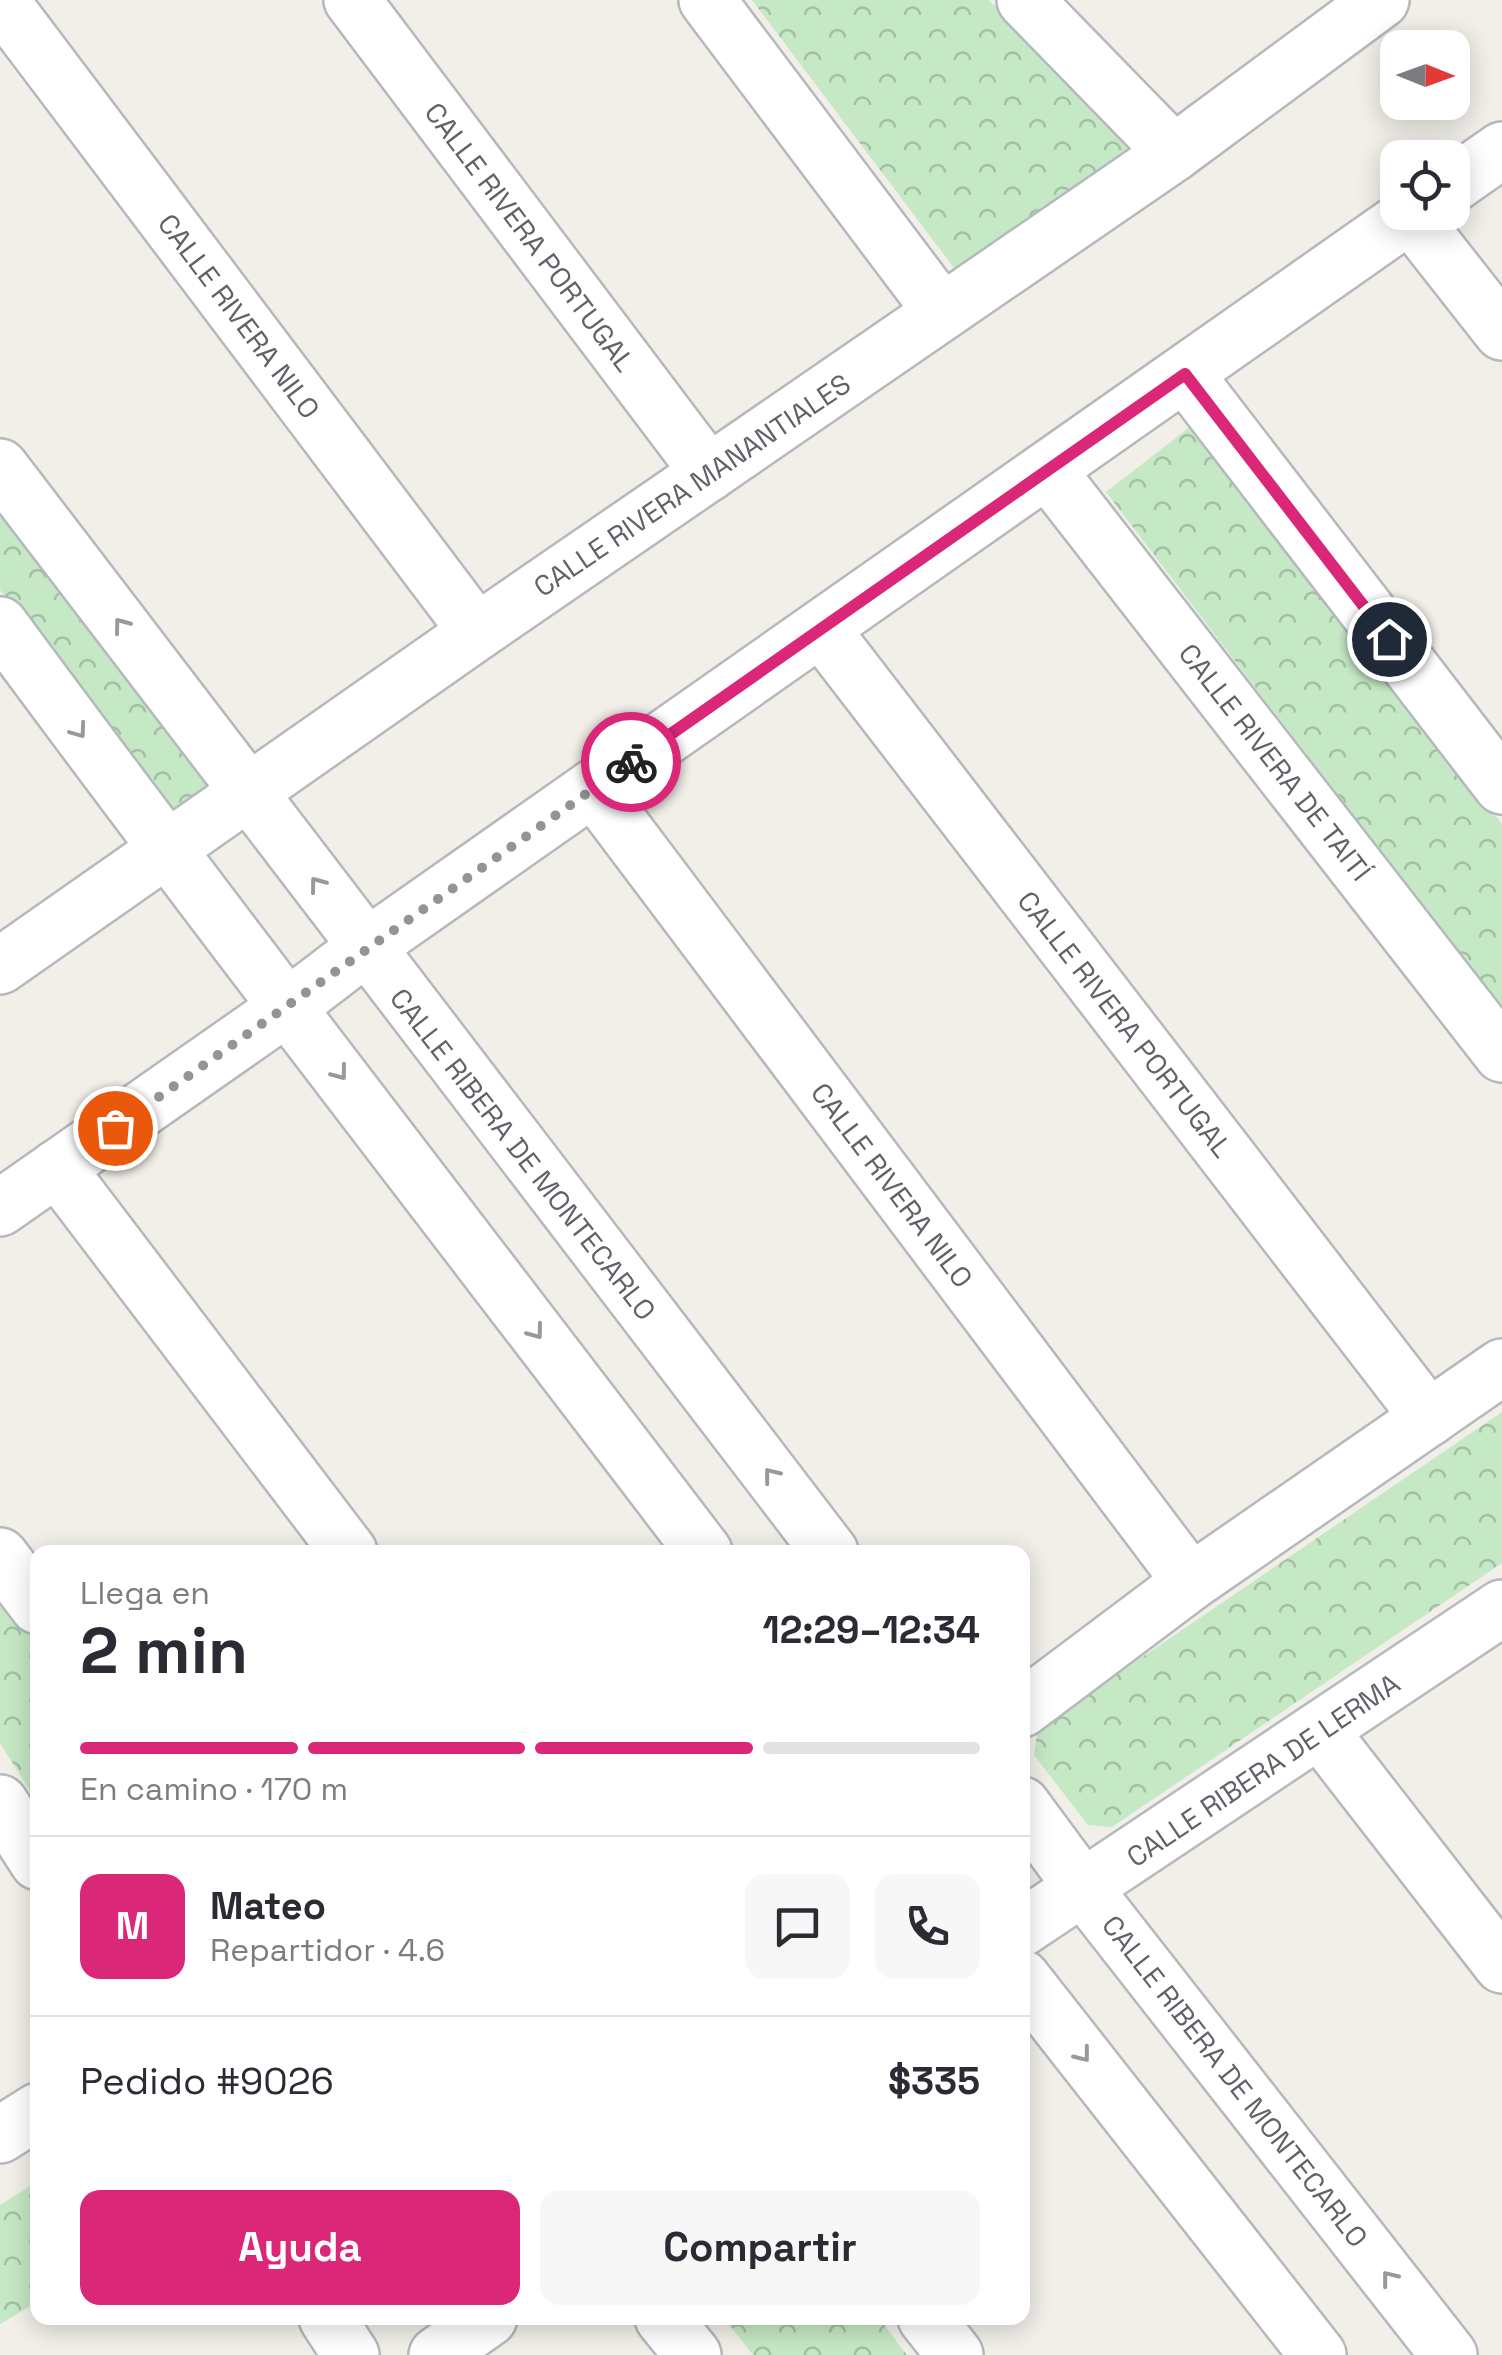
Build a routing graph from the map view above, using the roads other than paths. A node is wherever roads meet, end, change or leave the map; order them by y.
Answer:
1 (0, 0) edge
2 (352, 0) edge
3 (707, 0) edge
4 (1024, 0) edge
5 (1382, 0) edge
6 (1502, 150) edge
7 (1174, 153) junction
8 (1470, 173) edge
9 (1389, 230) edge
10 (1441, 230) edge
11 (942, 312) junction
12 (1502, 332) edge
13 (1185, 374) junction
14 (0, 467) edge
15 (1048, 471) junction
16 (709, 473) junction
17 (0, 625) edge
18 (822, 630) junction
19 (477, 632) junction
20 (1502, 786) edge
21 (593, 788) junction
22 (248, 792) junction
23 (167, 851) junction
24 (365, 948) junction
25 (0, 966) edge
26 (289, 1006) junction
27 (1502, 1054) edge
28 (57, 1168) junction
29 (0, 1208) edge
30 (1502, 1368) edge
31 (1428, 1418) junction
32 (344, 1545) edge
33 (699, 1545) edge
34 (825, 1545) edge
35 (0, 1556) edge
36 (1191, 1582) junction
37 (30, 1595) edge
38 (1502, 1608) edge
39 (1030, 1702) edge
40 (1320, 1732) junction
41 (0, 1803) edge
42 (1030, 1816) edge
43 (30, 1850) edge
44 (1084, 1889) junction
45 (1030, 1923) edge
46 (1502, 1965) edge
47 (1030, 1988) edge
48 (30, 2116) edge
49 (0, 2135) edge
50 (332, 2325) edge
51 (479, 2325) edge
52 (668, 2325) edge
53 (932, 2325) edge
54 (351, 2355) edge
55 (436, 2355) edge
56 (692, 2355) edge
57 (956, 2355) edge
58 (1318, 2355) edge
59 (1450, 2355) edge

1 - 19 street, CALLE RIVERA NILO
2 - 16 street, CALLE RIVERA PORTUGAL
3 - 11 street
4 - 7 street
5 - 7 street, CALLE RIVERA MANANTIALES
6 - 8 street
7 - 11 street, CALLE RIVERA MANANTIALES
9 - 13 street
10 - 12 street
11 - 16 street, CALLE RIVERA MANANTIALES
13 - 15 street
13 - 20 street
22 -> 14 street, CALLE RIBERA DE MONTECARLO
15 - 18 street
15 - 27 street, CALLE RIVERA DE TAITÍ
16 - 19 street, CALLE RIVERA MANANTIALES
17 -> 23 street
18 - 21 street
18 - 31 street, CALLE RIVERA PORTUGAL
19 - 22 street, CALLE RIVERA MANANTIALES
21 - 24 street
21 - 36 street, CALLE RIVERA NILO
22 - 23 street, CALLE RIVERA MANANTIALES
24 -> 22 street, CALLE RIBERA DE MONTECARLO
23 - 25 street, CALLE RIVERA MANANTIALES
23 - 26 street
24 - 26 street
34 -> 24 street, CALLE RIBERA DE MONTECARLO
26 - 28 street
26 -> 33 street
28 - 29 street
28 - 32 street
30 - 31 street
31 - 36 street
35 - 37 street
36 - 39 street
38 - 40 street, CALLE RIBERA DE LERMA
40 - 44 street, CALLE RIBERA DE LERMA
40 - 46 street
41 - 43 street
42 - 44 street, CALLE RIBERA DE MONTECARLO
44 - 45 street, CALLE RIBERA DE LERMA
59 -> 44 street, CALLE RIBERA DE MONTECARLO
47 -> 58 street
48 - 49 street
50 - 54 street
51 - 55 street
52 - 56 street
53 - 57 street

